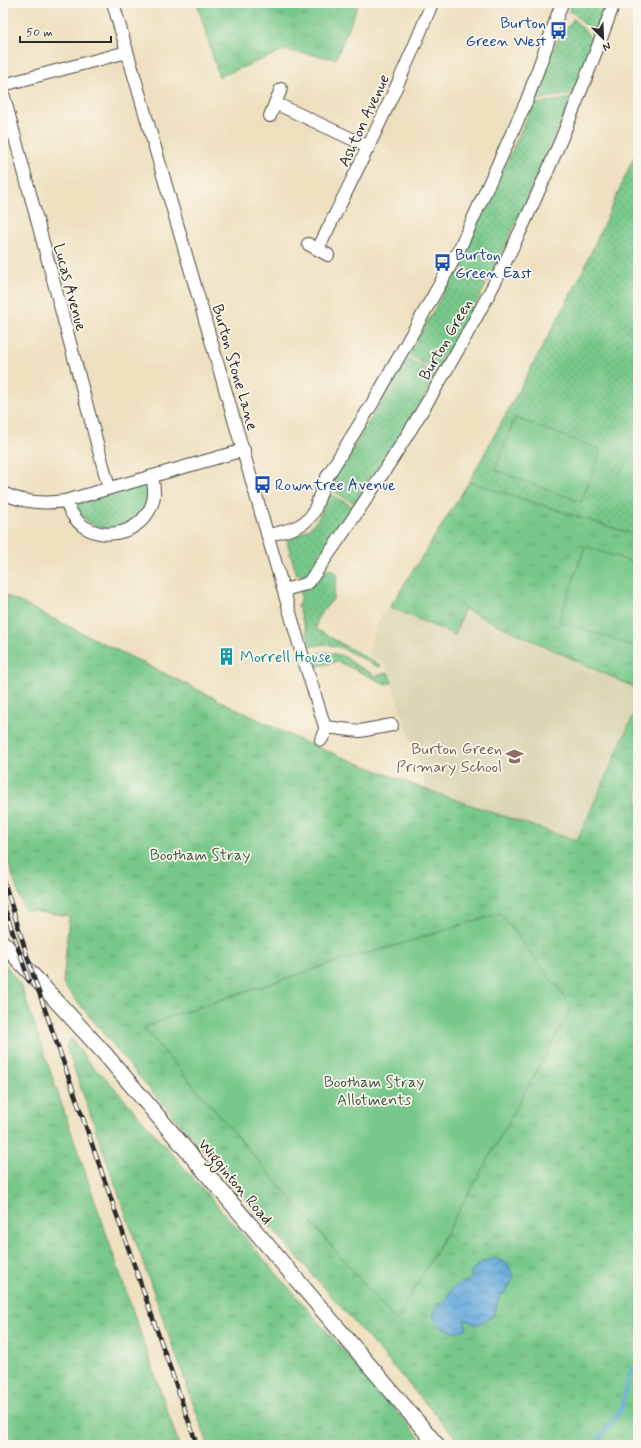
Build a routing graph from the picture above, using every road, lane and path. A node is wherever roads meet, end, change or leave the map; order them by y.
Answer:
1 (113, 3) edge
2 (432, 3) edge
3 (562, 3) edge
4 (614, 3) edge
5 (128, 52) junction
6 (3, 86) edge
7 (281, 89) dead end
8 (3, 93) edge
9 (275, 103) junction
10 (270, 116) dead end
11 (369, 147) junction
12 (318, 249) dead end
13 (244, 450) junction
14 (152, 477) junction
15 (109, 488) junction
16 (3, 493) edge
17 (65, 501) junction
18 (269, 536) junction
19 (284, 590) junction
20 (392, 725) dead end
21 (325, 727) junction
22 (321, 740) dead end
23 (3, 943) edge
24 (437, 1445) edge

1 - 5 street, Burton Stone Lane
2 - 11 street, Ashton Avenue
3 - 18 street, Burton Green
4 - 19 street, Burton Green
5 - 6 street
5 - 13 street, Burton Stone Lane
7 - 9 street
8 - 15 street, Lucas Avenue
9 - 10 street
9 - 11 street
11 - 12 street, Ashton Avenue
13 - 14 street
13 - 18 street, Burton Stone Lane
14 - 15 street
14 - 17 street
15 - 17 street
16 - 17 street
18 - 19 street, Burton Stone Lane
19 - 21 street, Burton Stone Lane
20 - 21 street
21 - 22 street
23 - 24 main road, Wigginton Road

